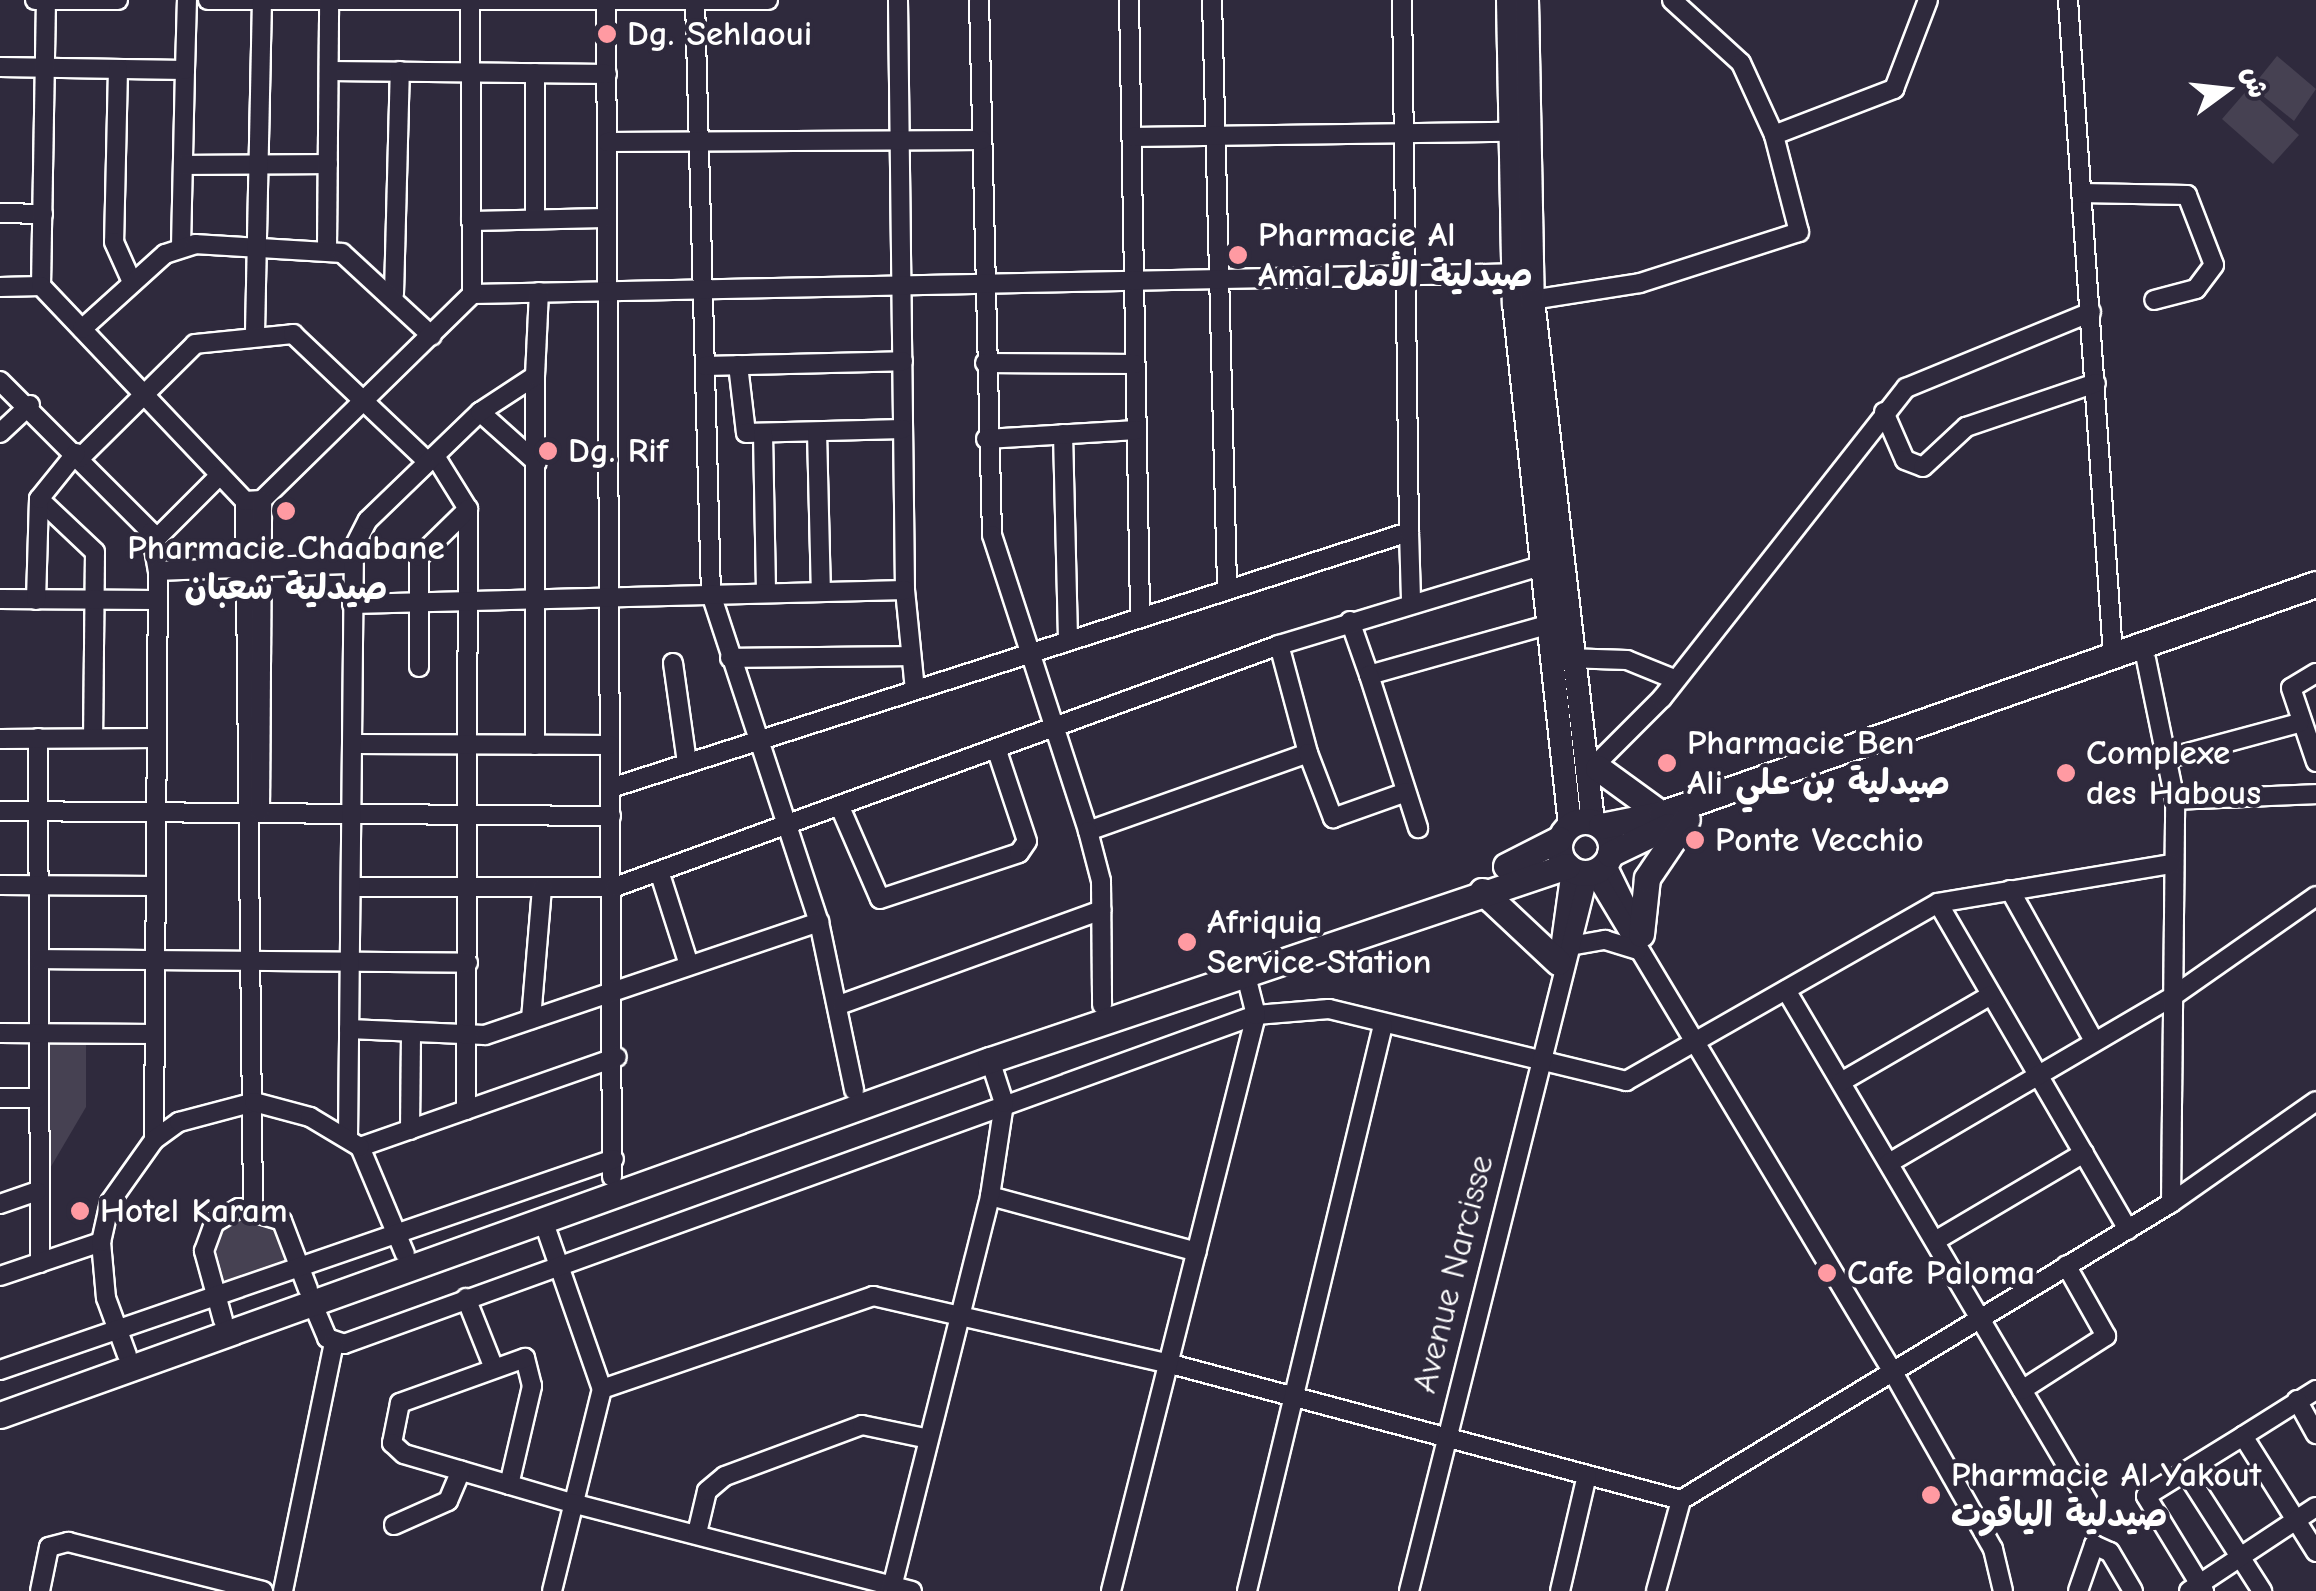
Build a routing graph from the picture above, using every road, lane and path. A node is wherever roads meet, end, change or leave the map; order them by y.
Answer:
1 (35, 0) edge
2 (46, 0) edge
3 (118, 0) edge
4 (188, 0) edge
5 (208, 0) edge
6 (262, 0) edge
7 (329, 0) edge
8 (768, 0) edge
9 (898, 0) edge
10 (979, 0) edge
11 (1129, 0) edge
12 (1212, 0) edge
13 (1402, 0) edge
14 (1508, 0) edge
15 (1527, 0) edge
16 (1672, 0) edge
17 (1928, 0) edge
18 (2068, 0) edge
19 (696, 1) edge
20 (470, 2) edge
21 (606, 2) edge
22 (0, 67) edge
23 (45, 67) junction
24 (118, 69) junction
25 (185, 70) junction
26 (330, 71) junction
27 (400, 71) junction
28 (470, 72) junction
29 (536, 73) junction
30 (607, 74) junction
31 (1508, 132) junction
32 (1402, 133) junction
33 (1774, 135) junction
34 (1216, 136) junction
35 (1132, 137) junction
36 (699, 138) junction
37 (904, 139) junction
38 (982, 140) junction
39 (608, 142) junction
40 (258, 164) junction
41 (328, 164) junction
42 (183, 165) junction
43 (2081, 193) junction
44 (0, 213) edge
45 (43, 214) junction
46 (606, 218) junction
47 (536, 219) junction
48 (471, 221) junction
49 (181, 244) junction
50 (256, 248) junction
51 (328, 248) junction
52 (1522, 274) junction
53 (1220, 280) junction
54 (1404, 280) junction
55 (902, 281) junction
56 (984, 281) junction
57 (1134, 281) junction
58 (132, 282) junction
59 (41, 286) junction
60 (0, 287) edge
61 (703, 288) junction
62 (607, 289) junction
63 (539, 292) junction
64 (394, 294) junction
65 (472, 294) junction
66 (2154, 300) dead end
67 (1524, 301) junction
68 (2091, 312) junction
69 (82, 329) junction
70 (255, 333) junction
71 (432, 336) junction
72 (903, 361) junction
73 (985, 362) junction
74 (1136, 364) junction
75 (738, 365) junction
76 (705, 366) junction
77 (536, 376) junction
78 (0, 382) edge
79 (2096, 382) junction
80 (142, 394) junction
81 (370, 401) junction
82 (30, 406) junction
83 (480, 412) junction
84 (1884, 412) junction
85 (904, 429) junction
86 (1137, 430) junction
87 (818, 432) junction
88 (0, 433) edge
89 (763, 434) junction
90 (1063, 434) junction
91 (986, 439) junction
92 (78, 455) junction
93 (432, 459) junction
94 (538, 462) junction
95 (220, 475) junction
96 (39, 499) junction
97 (254, 500) junction
98 (468, 508) junction
99 (1410, 532) junction
100 (154, 541) junction
101 (1552, 562) junction
102 (352, 564) junction
103 (254, 566) junction
104 (158, 571) junction
105 (2316, 584) edge
106 (1226, 586) junction
107 (905, 590) junction
108 (821, 592) junction
109 (766, 593) junction
110 (710, 594) junction
111 (0, 599) edge
112 (36, 600) junction
113 (94, 600) junction
114 (156, 600) junction
115 (612, 600) junction
116 (2316, 600) edge
117 (1411, 601) junction
118 (352, 604) junction
119 (418, 604) junction
120 (466, 604) junction
121 (536, 604) junction
122 (1140, 612) junction
123 (1350, 621) junction
124 (1550, 624) junction
125 (1068, 637) junction
126 (1279, 645) junction
127 (1028, 650) junction
128 (2113, 655) junction
129 (908, 656) junction
130 (730, 658) junction
131 (1562, 658) junction
132 (2146, 659) junction
133 (673, 664) dead end
134 (419, 666) dead end
135 (2316, 672) edge
136 (1369, 675) junction
137 (1674, 679) junction
138 (915, 690) junction
139 (2299, 723) junction
140 (1055, 730) junction
141 (38, 738) junction
142 (92, 738) junction
143 (155, 738) junction
144 (759, 738) junction
145 (0, 739) edge
146 (354, 744) junction
147 (610, 745) junction
148 (470, 746) junction
149 (535, 746) junction
150 (997, 751) junction
151 (1308, 753) junction
152 (2169, 758) junction
153 (2315, 758) edge
154 (686, 762) junction
155 (1591, 771) junction
156 (611, 788) junction
157 (1406, 792) junction
158 (2316, 794) edge
159 (2175, 800) junction
160 (840, 807) junction
161 (354, 809) junction
162 (469, 810) junction
163 (0, 811) edge
164 (39, 811) junction
165 (155, 811) junction
166 (253, 811) junction
167 (1661, 814) junction
168 (611, 816) junction
169 (1687, 820) junction
170 (787, 826) junction
171 (1418, 828) dead end
172 (1581, 828) junction
173 (1088, 831) junction
174 (2172, 864) junction
175 (1589, 866) junction
176 (659, 871) junction
177 (0, 885) edge
178 (40, 885) junction
179 (155, 886) junction
180 (354, 886) junction
181 (542, 886) junction
182 (614, 886) junction
183 (468, 887) junction
184 (2010, 890) junction
185 (1482, 891) junction
186 (2316, 896) edge
187 (1938, 903) junction
188 (1101, 910) junction
189 (819, 922) junction
190 (1641, 943) junction
191 (248, 957) junction
192 (38, 959) junction
193 (152, 960) junction
194 (1562, 960) junction
195 (352, 962) junction
196 (468, 963) junction
197 (689, 965) junction
198 (1245, 972) junction
199 (1786, 990) junction
200 (614, 991) junction
201 (1991, 995) junction
202 (2172, 998) junction
203 (842, 1004) junction
204 (1102, 1005) junction
205 (1256, 1015) junction
206 (531, 1020) junction
207 (1383, 1025) junction
208 (349, 1029) junction
209 (0, 1033) edge
210 (38, 1033) junction
211 (155, 1034) junction
212 (411, 1034) junction
213 (468, 1038) junction
214 (2094, 1041) junction
215 (1697, 1042) junction
216 (617, 1057) junction
217 (990, 1060) junction
218 (1539, 1064) junction
219 (2037, 1074) junction
220 (1841, 1082) junction
221 (854, 1090) junction
222 (0, 1098) edge
223 (38, 1098) junction
224 (254, 1102) junction
225 (2316, 1102) edge
226 (1004, 1103) junction
227 (466, 1110) junction
228 (410, 1130) junction
229 (154, 1140) junction
230 (354, 1142) junction
231 (2084, 1152) junction
232 (1889, 1163) junction
233 (613, 1168) junction
234 (37, 1190) junction
235 (990, 1196) junction
236 (2171, 1203) junction
237 (0, 1204) edge
238 (253, 1206) junction
239 (543, 1220) junction
240 (396, 1228) junction
241 (2128, 1230) junction
242 (1935, 1241) junction
243 (101, 1242) junction
244 (1197, 1252) junction
245 (405, 1254) junction
246 (40, 1263) junction
247 (560, 1264) junction
248 (2066, 1266) junction
249 (0, 1276) edge
250 (307, 1285) junction
251 (213, 1294) junction
252 (466, 1298) junction
253 (1980, 1319) junction
254 (223, 1320) junction
255 (958, 1321) junction
256 (334, 1342) junction
257 (123, 1343) junction
258 (1171, 1364) junction
259 (492, 1366) junction
260 (0, 1370) edge
261 (1894, 1374) junction
262 (602, 1389) junction
263 (2022, 1390) junction
264 (2316, 1390) edge
265 (1294, 1397) junction
266 (2296, 1400) junction
267 (0, 1401) edge
268 (0, 1415) edge
269 (2316, 1434) edge
270 (2244, 1436) junction
271 (1446, 1438) junction
272 (929, 1439) junction
273 (461, 1471) junction
274 (2185, 1471) junction
275 (1588, 1475) junction
276 (509, 1485) junction
277 (1681, 1500) junction
278 (572, 1503) junction
279 (2090, 1505) dead end
280 (2316, 1507) edge
281 (2296, 1520) junction
282 (394, 1525) dead end
283 (698, 1534) junction
284 (2316, 1552) edge
285 (2241, 1556) junction
286 (892, 1588) edge
287 (2197, 1589) edge
288 (40, 1591) edge
289 (263, 1591) edge
290 (283, 1591) edge
291 (552, 1591) edge
292 (912, 1591) edge
293 (1112, 1591) edge
294 (1247, 1591) edge
295 (1409, 1591) edge
296 (1560, 1591) edge
297 (1656, 1591) edge
298 (2003, 1591) edge
299 (2078, 1591) edge
300 (2133, 1591) edge
301 (2262, 1591) edge

1 - 2 street
2 - 3 street
2 - 23 street
4 - 25 street
5 - 6 street
6 - 7 street
6 - 40 street
7 - 20 street
7 - 26 street
8 - 19 street
9 - 37 street
10 - 38 street
11 - 35 street
12 - 34 street
13 - 32 street
14 - 31 main road
15 - 52 main road
16 - 33 street
17 - 33 street
18 - 43 street
19 - 21 street
19 - 36 street
20 - 21 street
20 - 28 street
21 - 30 street
22 - 23 street
23 - 24 street
23 - 45 street
24 - 25 street
24 - 58 street
25 - 42 street
26 - 27 street
26 - 41 street
27 - 28 street
27 - 64 street
28 - 29 street
28 - 48 street
29 - 30 street
29 - 47 street
30 - 39 street
31 - 32 street
31 - 52 main road
32 - 34 street
32 - 54 street
33 - 67 street
34 - 35 street
34 - 53 street
35 - 57 street
36 - 37 street
36 - 39 street
36 - 61 street
37 - 38 street
37 - 55 street
38 - 56 street
39 - 46 street
40 - 41 street
40 - 42 street
40 - 50 street
41 - 51 street
42 - 49 street
43 - 66 street
43 - 68 street
44 - 45 street
45 - 59 street
46 - 47 street
46 - 62 street
47 - 48 street
48 - 65 street
49 - 50 street
49 - 58 street
50 - 51 street
50 - 70 street
51 - 64 street
52 - 54 street
52 - 67 main road
53 - 54 street
53 - 57 street
53 - 106 street
54 - 99 street
55 - 56 street
55 - 61 street
55 - 72 street
56 - 57 street
56 - 73 street
57 - 74 street
58 - 69 street
59 - 60 street
59 - 69 street
61 - 62 street
61 - 76 street
62 - 63 street
62 - 115 street
63 - 65 street
63 - 77 street
64 - 71 street
65 - 71 street
67 - 101 main road
68 - 79 street
68 - 84 street
69 - 80 street
70 - 80 street
70 - 81 street
71 - 81 street
72 - 75 street
72 - 85 street
73 - 74 street
73 - 91 street
74 - 86 street
75 - 76 street
75 - 89 street
76 - 110 street
77 - 83 street
77 - 94 street
78 - 82 street
79 - 84 street
79 - 128 street
80 - 92 street
80 - 95 street
81 - 93 street
81 - 97 street
82 - 88 street
82 - 92 street
83 - 93 street
83 - 94 street
84 - 137 street
85 - 87 street
85 - 107 street
86 - 90 street
86 - 122 street
87 - 89 street
87 - 108 street
89 - 109 street
90 - 91 street
90 - 125 street
91 - 127 street
92 - 96 street
92 - 100 street
93 - 98 street
93 - 102 street
94 - 121 street
95 - 97 street
95 - 100 street
96 - 112 street
96 - 113 street
97 - 103 street
98 - 119 street
98 - 120 street
99 - 106 street
99 - 117 street
100 - 104 street
101 - 117 street
101 - 124 main road
101 - 131 main road
102 - 103 street
102 - 118 street
103 - 104 street
103 - 166 street
104 - 114 street
105 - 128 highway
106 - 122 street
107 - 108 street
107 - 129 street
108 - 109 street
109 - 110 street
110 - 115 street
110 - 130 street
111 - 112 street
112 - 113 street
113 - 114 street
113 - 142 street
114 - 143 street
115 - 121 street
115 - 147 street
116 - 132 highway
117 - 123 street
118 - 119 street
118 - 146 street
119 - 120 street
119 - 134 street
120 - 121 street
120 - 148 street
121 - 149 street
122 - 125 street
123 - 126 street
123 - 136 street
124 - 131 main road
124 - 136 street
125 - 127 street
126 - 140 street
126 - 151 street
127 - 138 street
127 - 140 street
128 - 167 highway
129 - 130 street
129 - 138 street
130 - 144 street
131 - 137 street
131 - 155 main road
131 - 172 main road
132 - 152 street
132 - 169 highway
133 - 154 street
135 - 139 street
136 - 157 street
137 - 155 street
138 - 144 street
139 - 152 street
139 - 153 street
140 - 150 street
140 - 173 street
141 - 142 street
141 - 145 street
141 - 164 street
142 - 143 street
143 - 165 street
144 - 154 street
144 - 170 street
146 - 148 street
146 - 161 street
147 - 149 street
147 - 156 street
148 - 149 street
148 - 162 street
150 - 160 street
150 - 160 street
151 - 157 street
151 - 173 street
152 - 159 street
154 - 156 street
155 - 167 highway
155 - 172 main road
156 - 168 street
157 - 171 street
158 - 159 street
159 - 174 street
160 - 170 street
161 - 162 street
161 - 166 street
161 - 180 street
162 - 168 street
162 - 183 street
163 - 164 street
164 - 165 street
164 - 178 street
165 - 166 street
165 - 179 street
166 - 191 street
167 - 172 highway
168 - 182 street
169 - 175 highway
169 - 190 highway
170 - 176 street
170 - 189 street
172 - 175 highway
172 - 175 highway
172 - 204 highway
173 - 188 street
174 - 184 street
174 - 202 street
175 - 185 highway
175 - 190 street
175 - 194 street, Avenue Narcisse
176 - 182 street
176 - 197 street
177 - 178 street
178 - 179 street
178 - 192 street
179 - 193 street
180 - 183 street
180 - 195 street
181 - 182 street
181 - 183 street
181 - 206 street
182 - 200 street
183 - 196 street
184 - 187 street
184 - 214 street
185 - 194 highway
185 - 198 highway
186 - 202 street
187 - 199 street
187 - 201 street
188 - 203 street
188 - 204 street
189 - 197 street
189 - 203 street
190 - 194 street
190 - 215 street
191 - 193 street
191 - 195 street
191 - 224 street
192 - 193 street
192 - 210 street
193 - 211 street
194 - 218 street, Avenue Narcisse
195 - 196 street
195 - 208 street
196 - 213 street
197 - 200 street
198 - 205 street
198 - 217 highway
199 - 215 street
199 - 220 street
200 - 206 street
200 - 216 street
201 - 219 street
201 - 220 street
202 - 214 street
202 - 236 street
203 - 221 street
204 - 221 highway
205 - 207 street
205 - 226 street
205 - 244 street
206 - 213 street
207 - 218 street
207 - 265 street
208 - 212 street
208 - 230 street
209 - 210 street
210 - 211 street
210 - 223 street
211 - 229 street
212 - 213 street
212 - 228 street
213 - 227 street
214 - 219 street
215 - 218 street
215 - 261 street
216 - 227 street
216 - 233 street
217 - 226 street
217 - 239 highway
218 - 271 street, Avenue Narcisse
219 - 231 street
219 - 232 street
220 - 232 street
221 - 233 highway
222 - 223 street
223 - 234 street
224 - 229 street
224 - 230 street
224 - 238 street
225 - 236 street
226 - 235 street
226 - 247 street
227 - 228 street
228 - 230 street
229 - 243 street
230 - 240 street
231 - 241 street
231 - 242 street
232 - 242 street
233 - 240 street
233 - 245 highway
234 - 237 street
234 - 246 street
235 - 244 street
235 - 255 street
236 - 241 street
238 - 250 street
238 - 251 street
239 - 247 street
239 - 250 highway
240 - 245 street
240 - 250 street
241 - 248 street
242 - 253 street
243 - 246 street
243 - 257 street
244 - 258 street
245 - 250 highway
246 - 249 street
247 - 252 street
247 - 262 street
248 - 253 street
248 - 263 street
250 - 251 street
250 - 254 highway
250 - 256 street
250 - 268 highway
251 - 254 street
251 - 257 street
252 - 256 street
252 - 259 street
253 - 261 street
253 - 263 street
254 - 257 highway
255 - 258 street
255 - 262 street
255 - 272 street
256 - 290 street
257 - 260 street
257 - 267 highway
258 - 265 street
258 - 293 street
259 - 273 street
259 - 276 street
261 - 277 street
261 - 298 street
262 - 278 street
263 - 279 street
264 - 266 street
265 - 271 street
265 - 294 street
266 - 269 street
266 - 270 street
270 - 274 street
270 - 281 street
271 - 275 street
271 - 295 street, Avenue Narcisse
272 - 283 street
272 - 286 street
273 - 276 street
273 - 282 street
274 - 285 street
274 - 287 street
275 - 277 street
275 - 296 street
276 - 278 street
277 - 297 street
278 - 283 street
278 - 291 street
280 - 281 street
281 - 284 street
281 - 285 street
283 - 286 street
285 - 287 street
285 - 301 street
286 - 292 street
288 - 289 street
299 - 300 street

